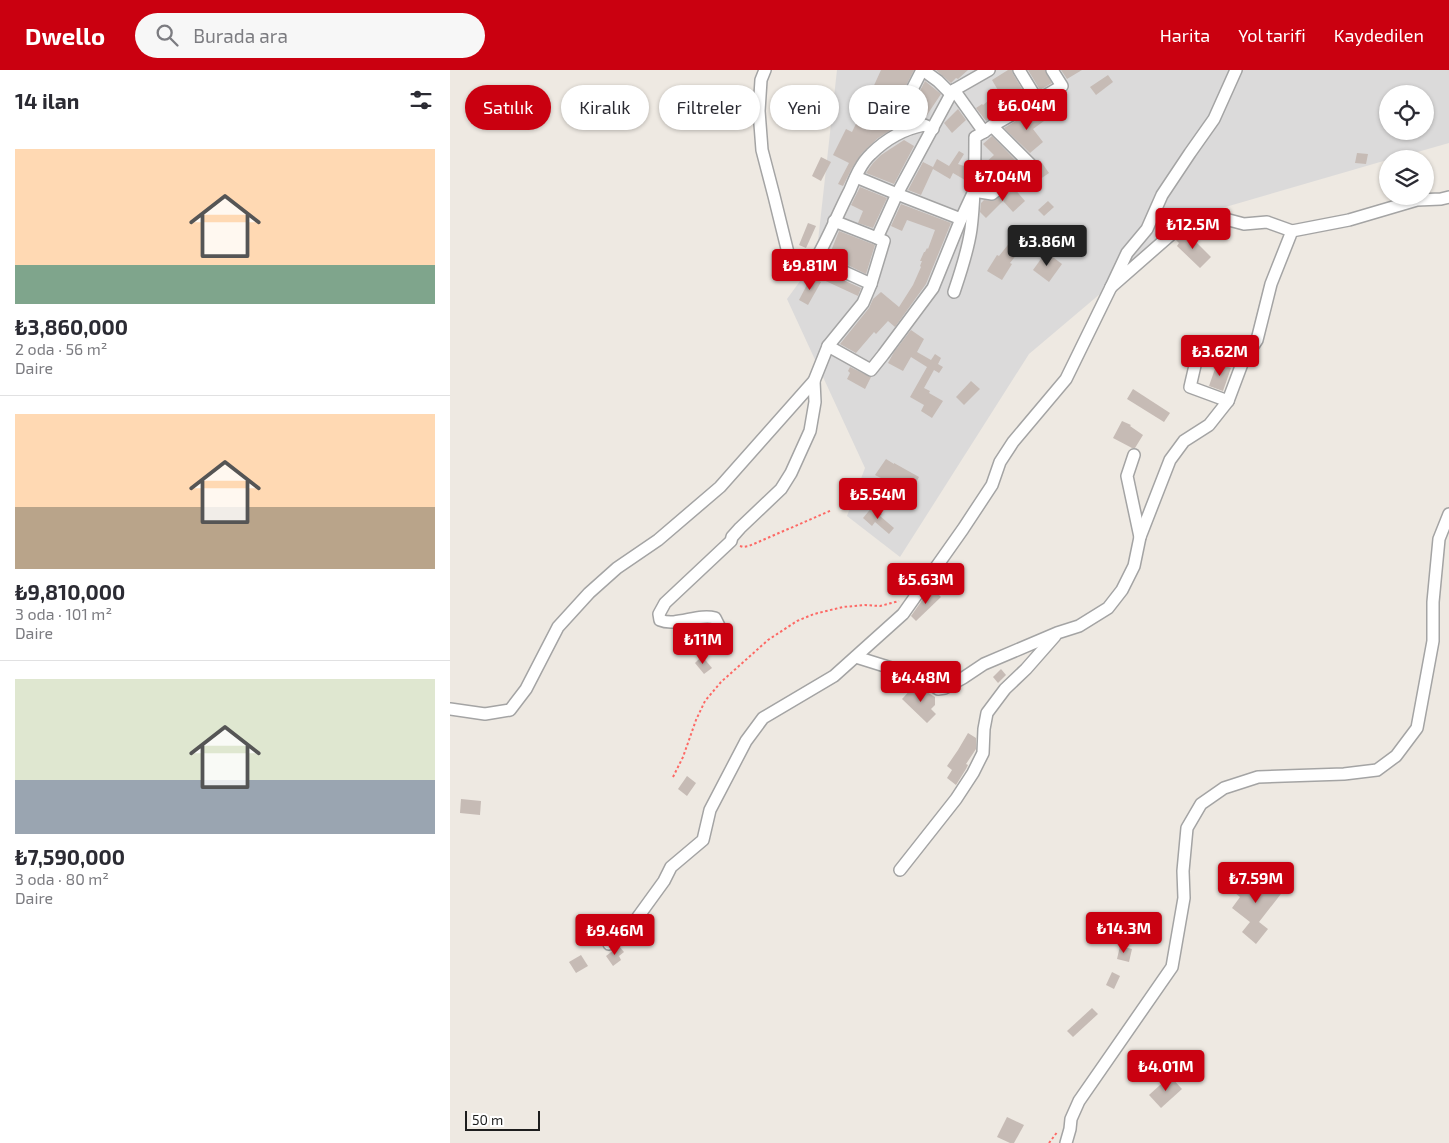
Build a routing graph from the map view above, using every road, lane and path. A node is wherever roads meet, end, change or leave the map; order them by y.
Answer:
1 (764, 70) edge
2 (922, 70) edge
3 (989, 70) edge
4 (1019, 70) edge
5 (1052, 70) edge
6 (1236, 70) edge
7 (914, 85) edge
8 (952, 92) junction
9 (1038, 101) junction
10 (928, 127) edge
11 (933, 129) junction
12 (988, 129) junction
13 (906, 130) edge
14 (856, 177) junction
15 (974, 191) junction
16 (897, 194) junction
17 (1449, 198) edge
18 (961, 219) junction
19 (834, 221) junction
20 (1292, 231) junction
21 (877, 238) junction
22 (816, 259) junction
23 (871, 284) junction
24 (1111, 287) junction
25 (954, 292) dead end
26 (1200, 344) dead end
27 (828, 346) junction
28 (814, 382) junction
29 (1228, 401) junction
30 (1134, 455) dead end
31 (832, 510) dead end
32 (1449, 514) edge
33 (1140, 537) junction
34 (731, 541) junction
35 (918, 592) junction
36 (1058, 633) junction
37 (701, 642) dead end
38 (856, 657) junction
39 (450, 709) edge
40 (673, 777) dead end
41 (900, 870) dead end
42 (609, 944) dead end
43 (1066, 1143) edge

1 - 22 street
2 - 7 street
2 - 8 street
3 - 8 street
4 - 9 street
5 - 9 street
6 - 24 street
8 - 11 street
8 - 12 street
9 - 12 street
10 - 11 street
11 - 16 street
12 - 15 street
12 - 15 street
13 - 14 street
14 - 16 street
14 - 19 street
15 - 18 street
15 - 25 street
16 - 18 street
16 - 21 street
17 - 20 street
18 - 27 street
19 - 21 street
19 - 22 street
20 - 24 street
20 - 29 street
21 - 23 street
22 - 23 street
23 - 27 street
24 - 35 street
26 - 29 street
27 - 28 street
28 - 34 street
28 - 39 street
29 - 33 street
30 - 33 street
31 - 34 path
32 - 43 street
33 - 36 street
34 - 37 street
35 - 38 street
35 - 40 path
36 - 38 street
36 - 41 street
38 - 42 street

